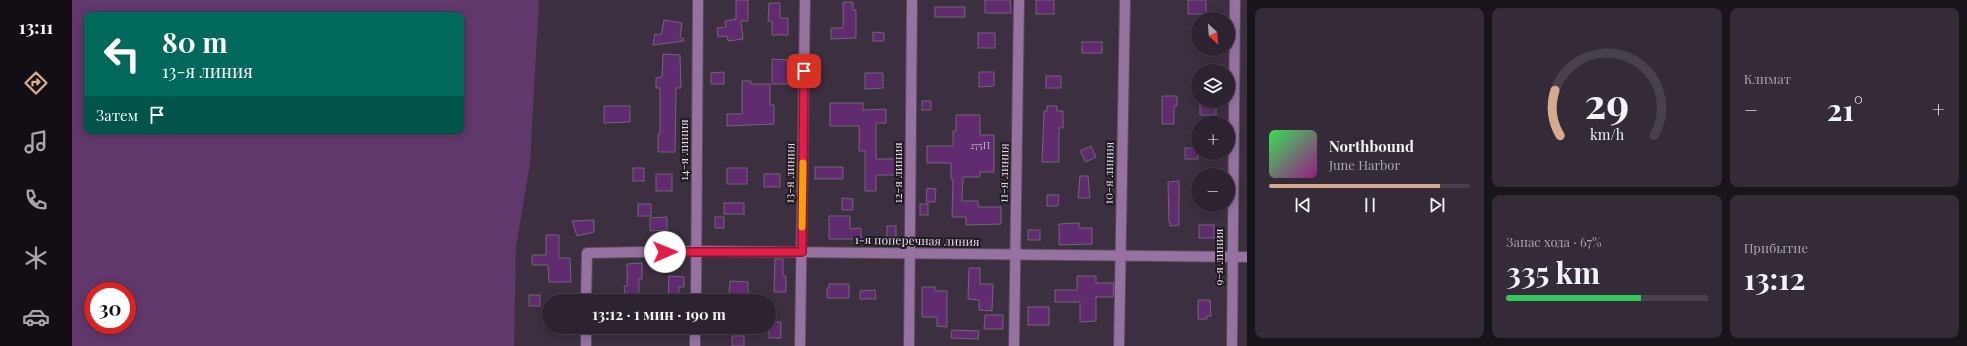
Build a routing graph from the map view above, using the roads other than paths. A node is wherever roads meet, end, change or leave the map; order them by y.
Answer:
1 (698, 0) edge
2 (805, 0) edge
3 (912, 0) edge
4 (1020, 0) edge
5 (1125, 0) edge
6 (1234, 0) edge
7 (696, 251) junction
8 (802, 252) junction
9 (910, 255) junction
10 (1120, 255) junction
11 (1015, 256) junction
12 (1232, 257) junction
13 (1247, 257) edge
14 (586, 294) edge
15 (696, 294) edge
16 (586, 334) edge
17 (695, 334) edge
18 (586, 346) edge
19 (695, 346) edge
20 (800, 346) edge
21 (909, 346) edge
22 (1014, 346) edge
23 (1119, 346) edge
24 (1232, 346) edge

1 - 7 street, 14-я линия
2 - 8 street, 13-я линия
3 - 9 street, 12-я линия
4 - 11 street, 11-я линия
5 - 10 street, 10-я линия
6 - 12 street, 9-я линия
7 - 8 street, 1-я поперечная линия
7 - 14 street, 1-я поперечная линия
7 - 15 street, 14-я линия
8 - 9 street, 1-я поперечная линия
8 - 20 street, 13-я линия
9 - 11 street, 1-я поперечная линия
9 - 21 street, 12-я линия
10 - 11 street, 1-я поперечная линия
10 - 12 street, 1-я поперечная линия
10 - 23 street, 10-я линия
11 - 22 street, 11-я линия
12 - 13 street, 1-я поперечная линия
12 - 24 street, 9-я линия
16 - 18 street
17 - 19 street

